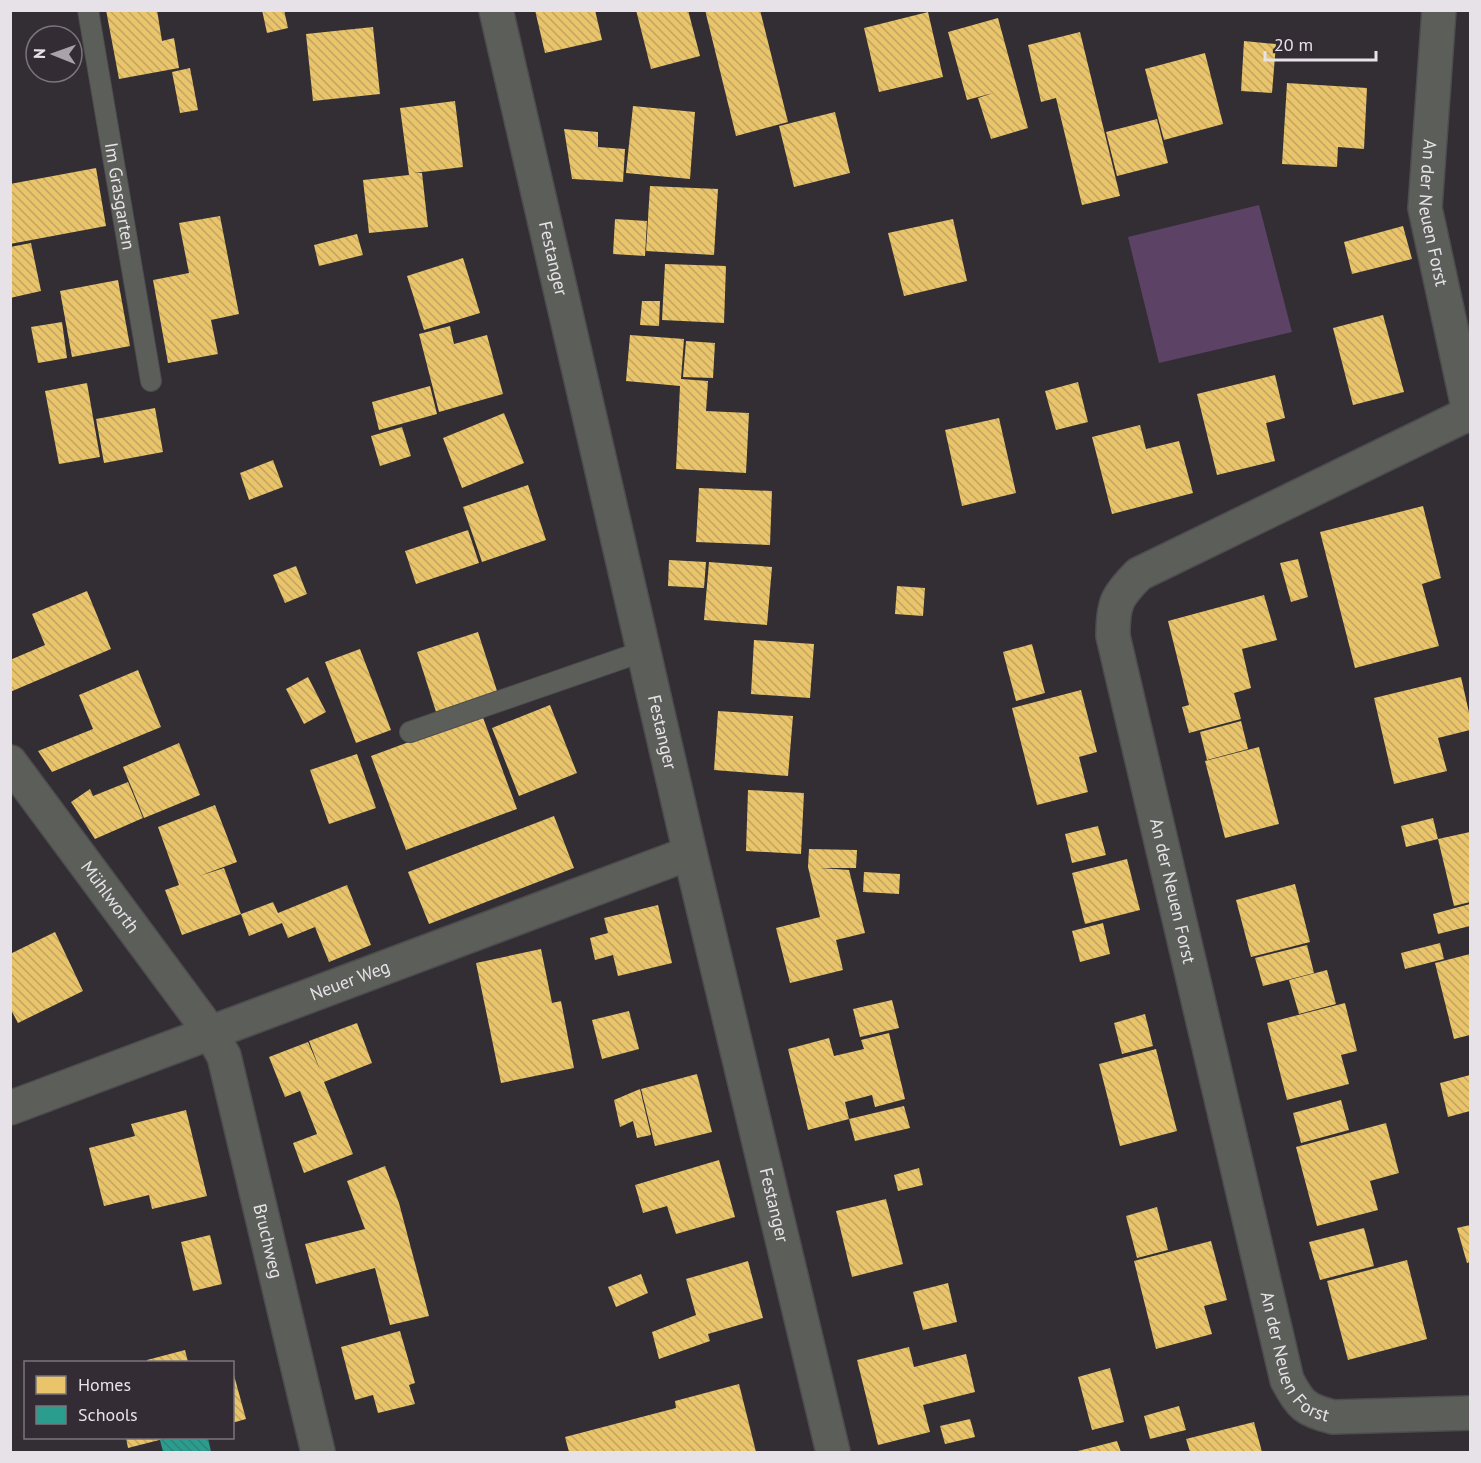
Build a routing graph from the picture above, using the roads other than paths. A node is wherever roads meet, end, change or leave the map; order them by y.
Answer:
1 (88, 10) edge
2 (496, 10) edge
3 (1439, 10) edge
4 (151, 381) dead end
5 (1470, 415) edge
6 (644, 651) junction
7 (410, 732) dead end
8 (10, 762) edge
9 (690, 853) junction
10 (210, 1032) junction
11 (10, 1108) edge
12 (1470, 1413) edge
13 (318, 1452) edge
14 (833, 1452) edge

1 - 4 lane, Im Grasgarten
2 - 6 street, Festanger
3 - 5 street, An der Neuen Forst
5 - 12 street, An der Neuen Forst
6 - 7 lane
6 - 9 street, Festanger
8 - 10 street, Mühlworth
9 - 10 street, Neuer Weg
9 - 14 street, Festanger
10 - 11 street, Neuer Weg
10 - 13 street, Bruchweg

